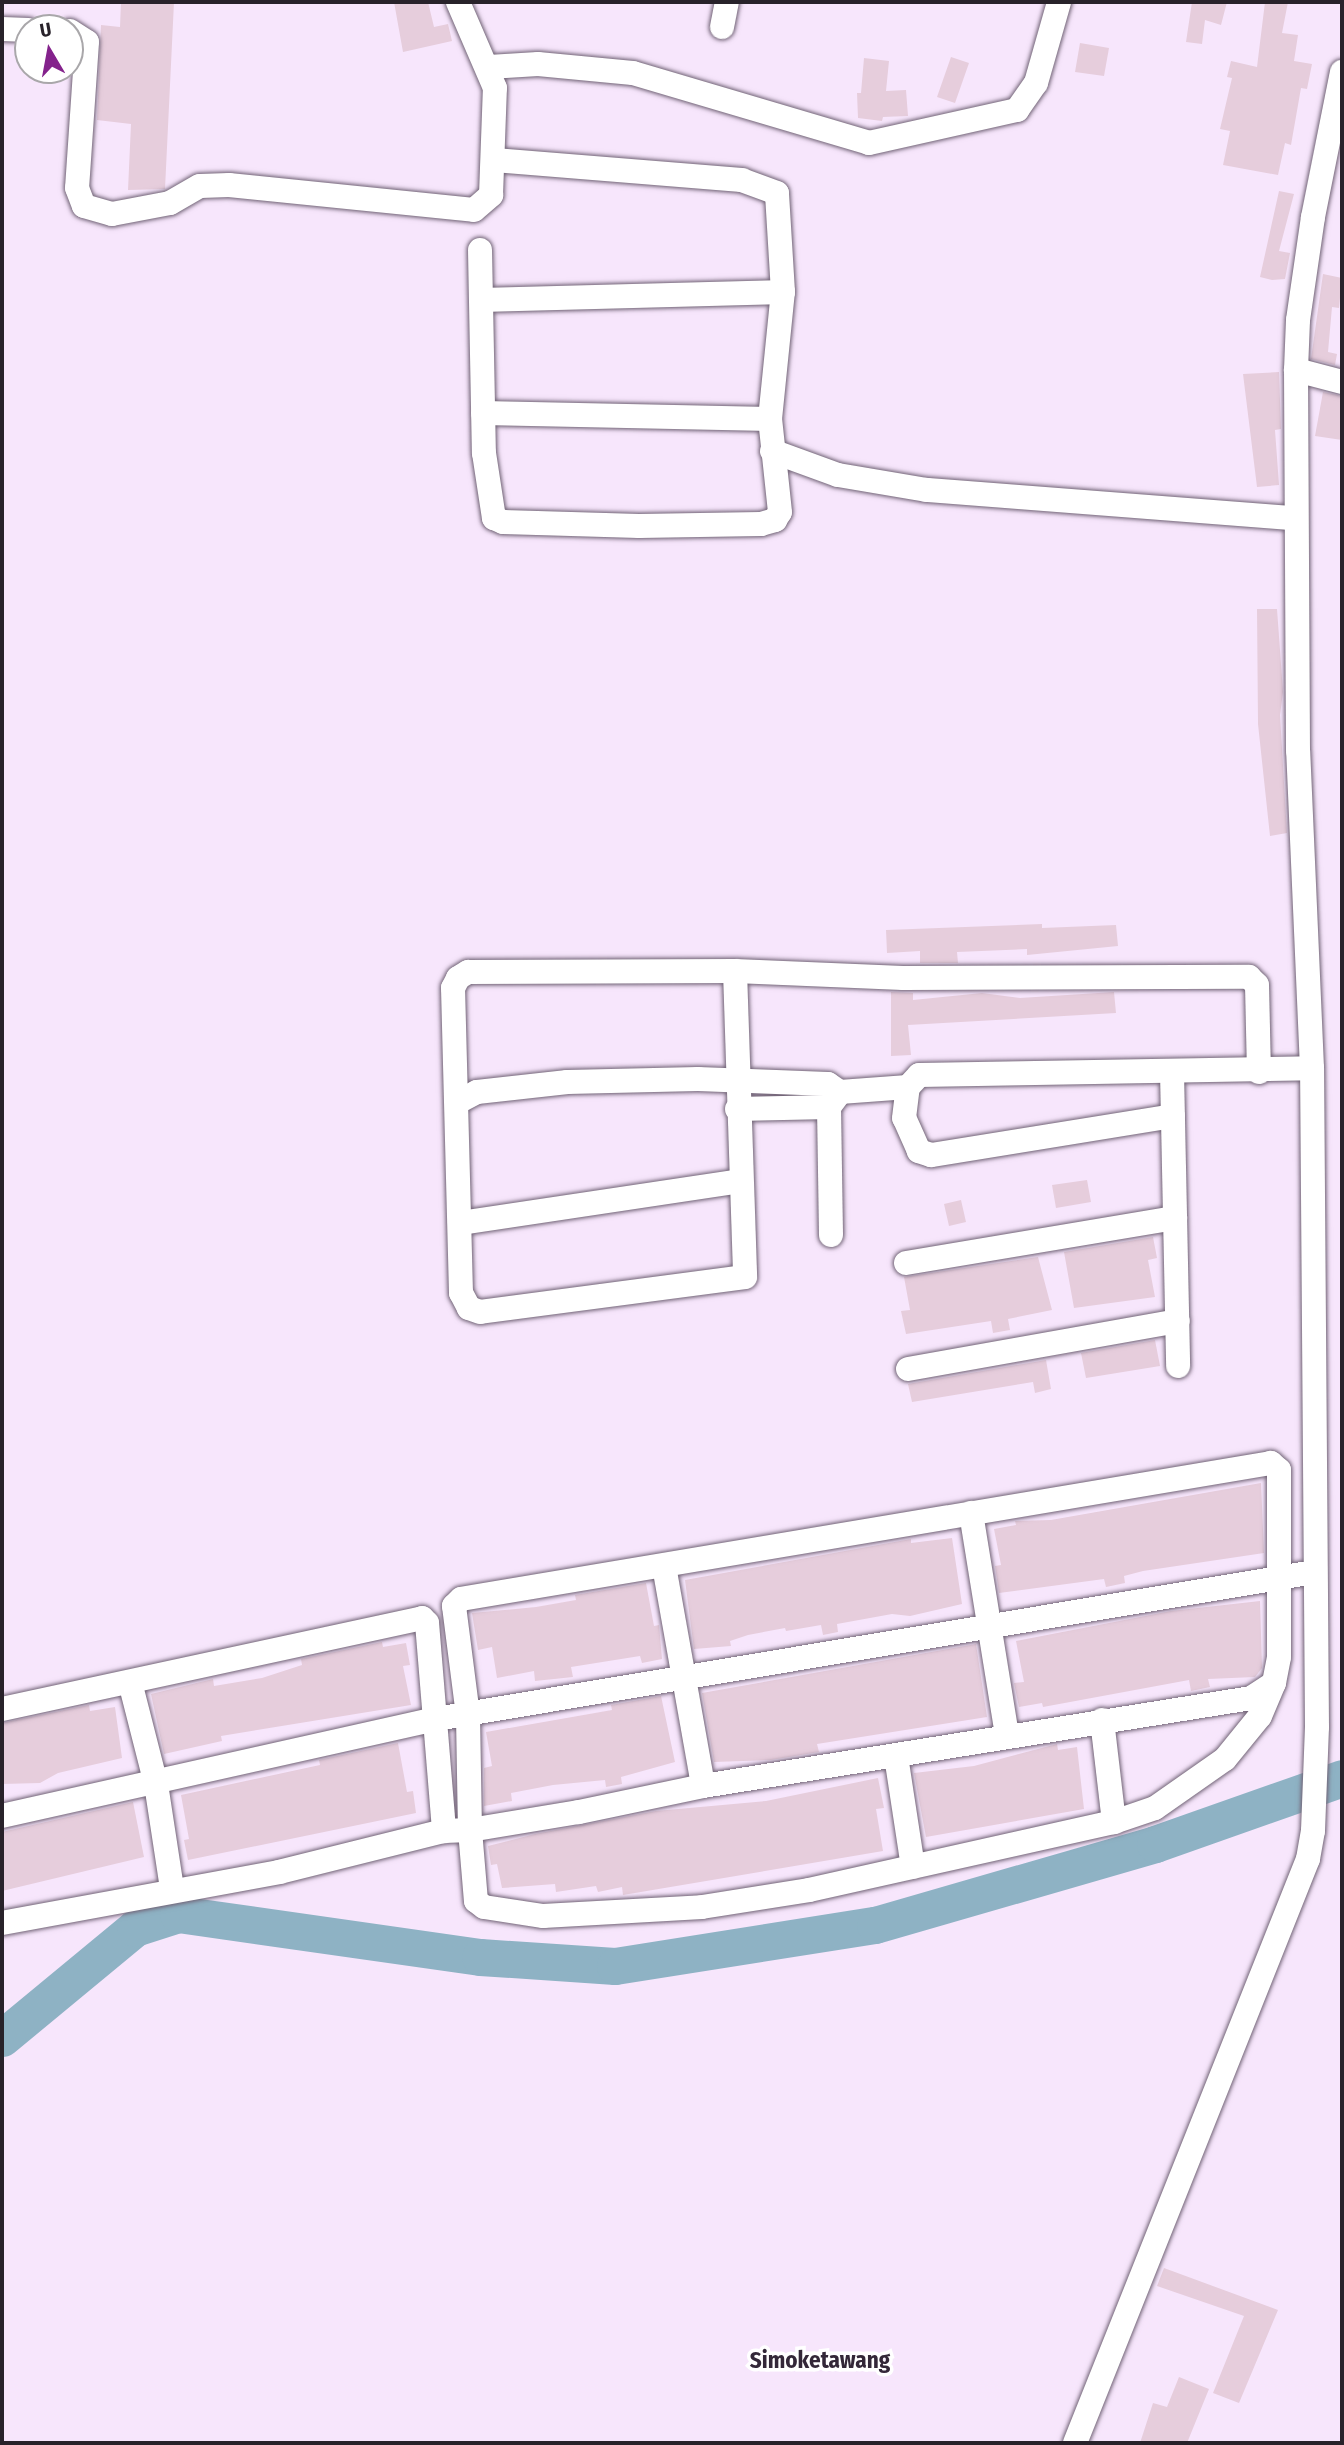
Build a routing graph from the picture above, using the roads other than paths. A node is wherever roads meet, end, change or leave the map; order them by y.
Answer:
1 (458, 2) edge
2 (727, 2) edge
3 (1059, 2) edge
4 (722, 27) dead end
5 (84, 40) edge
6 (489, 67) junction
7 (1342, 72) edge
8 (494, 160) junction
9 (480, 250) dead end
10 (783, 292) junction
11 (483, 300) junction
12 (1296, 370) junction
13 (1342, 382) edge
14 (483, 413) junction
15 (770, 419) junction
16 (772, 451) junction
17 (1295, 519) junction
18 (735, 971) junction
19 (1311, 1068) junction
20 (1172, 1072) junction
21 (1259, 1072) junction
22 (737, 1081) junction
23 (908, 1087) junction
24 (834, 1100) junction
25 (458, 1102) junction
26 (737, 1109) junction
27 (1173, 1116) junction
28 (740, 1181) junction
29 (1175, 1218) junction
30 (460, 1223) junction
31 (831, 1235) dead end
32 (906, 1263) dead end
33 (1178, 1321) junction
34 (1178, 1366) dead end
35 (908, 1369) dead end
36 (971, 1513) junction
37 (664, 1566) junction
38 (1314, 1572) junction
39 (1277, 1577) junction
40 (989, 1625) junction
41 (686, 1678) junction
42 (130, 1682) junction
43 (1274, 1683) junction
44 (2, 1709) edge
45 (468, 1716) junction
46 (436, 1720) junction
47 (1102, 1720) junction
48 (1007, 1736) junction
49 (896, 1756) junction
50 (156, 1784) junction
51 (703, 1786) junction
52 (2, 1816) edge
53 (1114, 1822) junction
54 (470, 1830) junction
55 (444, 1831) junction
56 (913, 1867) junction
57 (172, 1888) junction
58 (2, 1923) edge
59 (1075, 2443) edge

1 - 6 street
2 - 4 street
3 - 6 street
5 - 8 street
6 - 8 street
7 - 12 street
8 - 10 street
9 - 11 street
10 - 11 street
10 - 15 street
11 - 14 street
12 - 13 street
12 - 17 street
14 - 15 street
14 - 16 street
15 - 16 street
16 - 17 street
17 - 19 street
18 - 21 street
18 - 22 street
18 - 25 street
19 - 21 street
19 - 38 street
20 - 21 street
20 - 23 street
20 - 27 street
22 - 24 street
22 - 25 street
22 - 26 street
23 - 24 street
23 - 27 street
24 - 26 street
24 - 31 street
25 - 30 street
26 - 28 street
27 - 29 street
28 - 30 street
28 - 30 street
29 - 32 street
29 - 33 street
33 - 34 street
33 - 35 street
36 - 37 street
36 - 39 street
36 - 40 street
37 - 41 street
37 - 45 street
38 - 39 street
38 - 59 street
39 - 40 street
39 - 43 street
40 - 41 street
40 - 48 street
41 - 45 street
41 - 51 street
42 - 44 street
42 - 46 street
42 - 50 street
43 - 47 street
43 - 53 street
45 - 46 street
45 - 54 street
46 - 50 street
46 - 55 street
47 - 48 street
47 - 53 street
48 - 49 street
49 - 51 street
49 - 56 street
50 - 52 street
50 - 57 street
51 - 54 street
53 - 56 street
54 - 55 street
54 - 56 street
55 - 57 street
57 - 58 street

